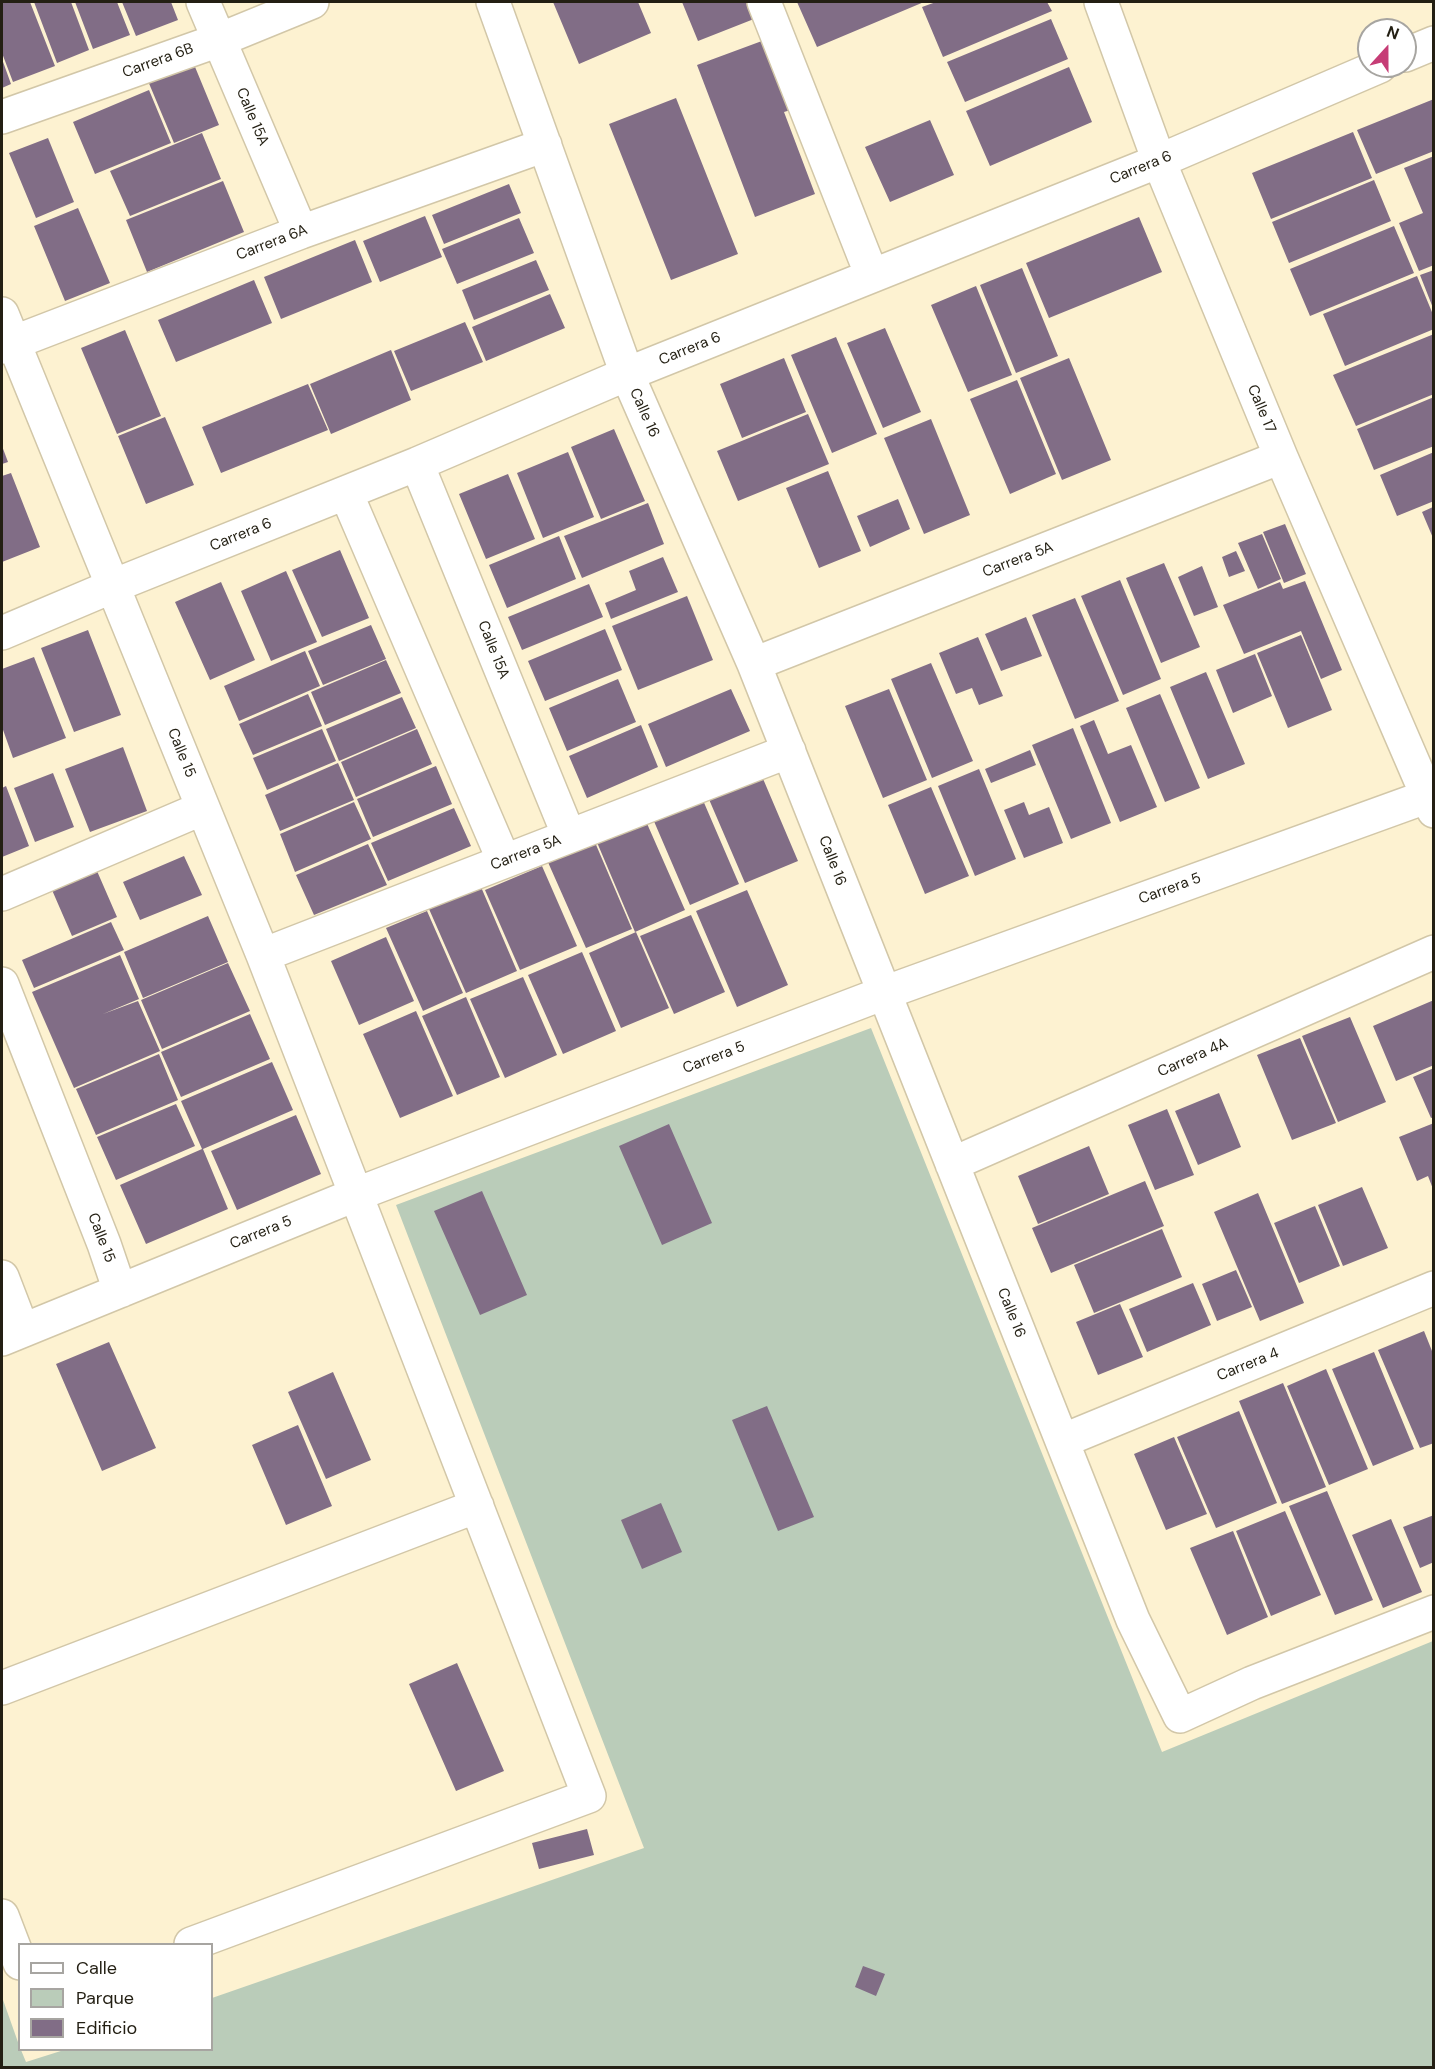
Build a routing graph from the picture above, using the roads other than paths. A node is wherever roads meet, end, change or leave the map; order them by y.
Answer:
1 (203, 2) edge
2 (312, 2) edge
3 (493, 2) edge
4 (764, 2) edge
5 (1101, 2) edge
6 (219, 40) junction
7 (1434, 43) edge
8 (1417, 50) edge
9 (1357, 76) edge
10 (2, 117) edge
11 (545, 145) junction
12 (1159, 161) junction
13 (301, 232) junction
14 (872, 276) junction
15 (5, 334) edge
16 (627, 374) junction
17 (1281, 457) junction
18 (417, 464) junction
19 (346, 493) junction
20 (113, 586) junction
21 (2, 633) edge
22 (754, 664) junction
23 (789, 751) junction
24 (1432, 800) edge
25 (203, 808) junction
26 (569, 836) junction
27 (504, 861) junction
28 (2, 894) edge
29 (1434, 952) edge
30 (262, 955) junction
31 (2, 984) edge
32 (884, 993) junction
33 (952, 1164) junction
34 (357, 1194) junction
35 (2, 1277) edge
36 (1434, 1288) edge
37 (120, 1291) junction
38 (12, 1334) edge
39 (1062, 1441) junction
40 (477, 1506) junction
41 (1434, 1612) edge
42 (2, 1688) edge
43 (2, 1916) edge
44 (194, 1943) edge
45 (18, 1958) edge

1 - 6 street, Calle 15A
2 - 6 street, Carrera 6B
3 - 11 street, Calle 16
4 - 14 street
5 - 12 street, Calle 17
6 - 10 street, Carrera 6B
6 - 13 street, Calle 15A
7 - 8 street
9 - 12 street, Carrera 6
11 - 13 street, Carrera 6A
11 - 16 street, Calle 16
12 - 14 street, Carrera 6
12 - 17 street, Calle 17
13 - 15 street, Carrera 6A
14 - 16 street, Carrera 6
15 - 20 street, Calle 15
16 - 18 street, Carrera 6
16 - 22 street, Calle 16
17 - 22 street, Carrera 5A
17 - 24 street, Calle 17
18 - 19 street, Carrera 6
18 - 26 street, Calle 15A
19 - 20 street, Carrera 6
19 - 27 street
20 - 21 street, Carrera 6
20 - 25 street, Calle 15
22 - 23 street, Calle 16
23 - 26 street, Carrera 5A
23 - 32 street, Calle 16
24 - 32 street, Carrera 5
25 - 28 street
25 - 30 street, Calle 15
26 - 27 street, Carrera 5A
27 - 30 street, Carrera 5A
29 - 33 street, Carrera 4A
30 - 34 street, Calle 15
31 - 37 street, Calle 15
32 - 33 street, Calle 16
32 - 34 street, Carrera 5
33 - 39 street, Calle 16
34 - 37 street, Carrera 5
34 - 40 street, Calle 15
35 - 38 street
36 - 39 street, Carrera 4
37 - 38 street, Carrera 5
39 - 41 street, Calle 16
40 - 42 street
40 - 44 street, Calle 15
43 - 45 street

